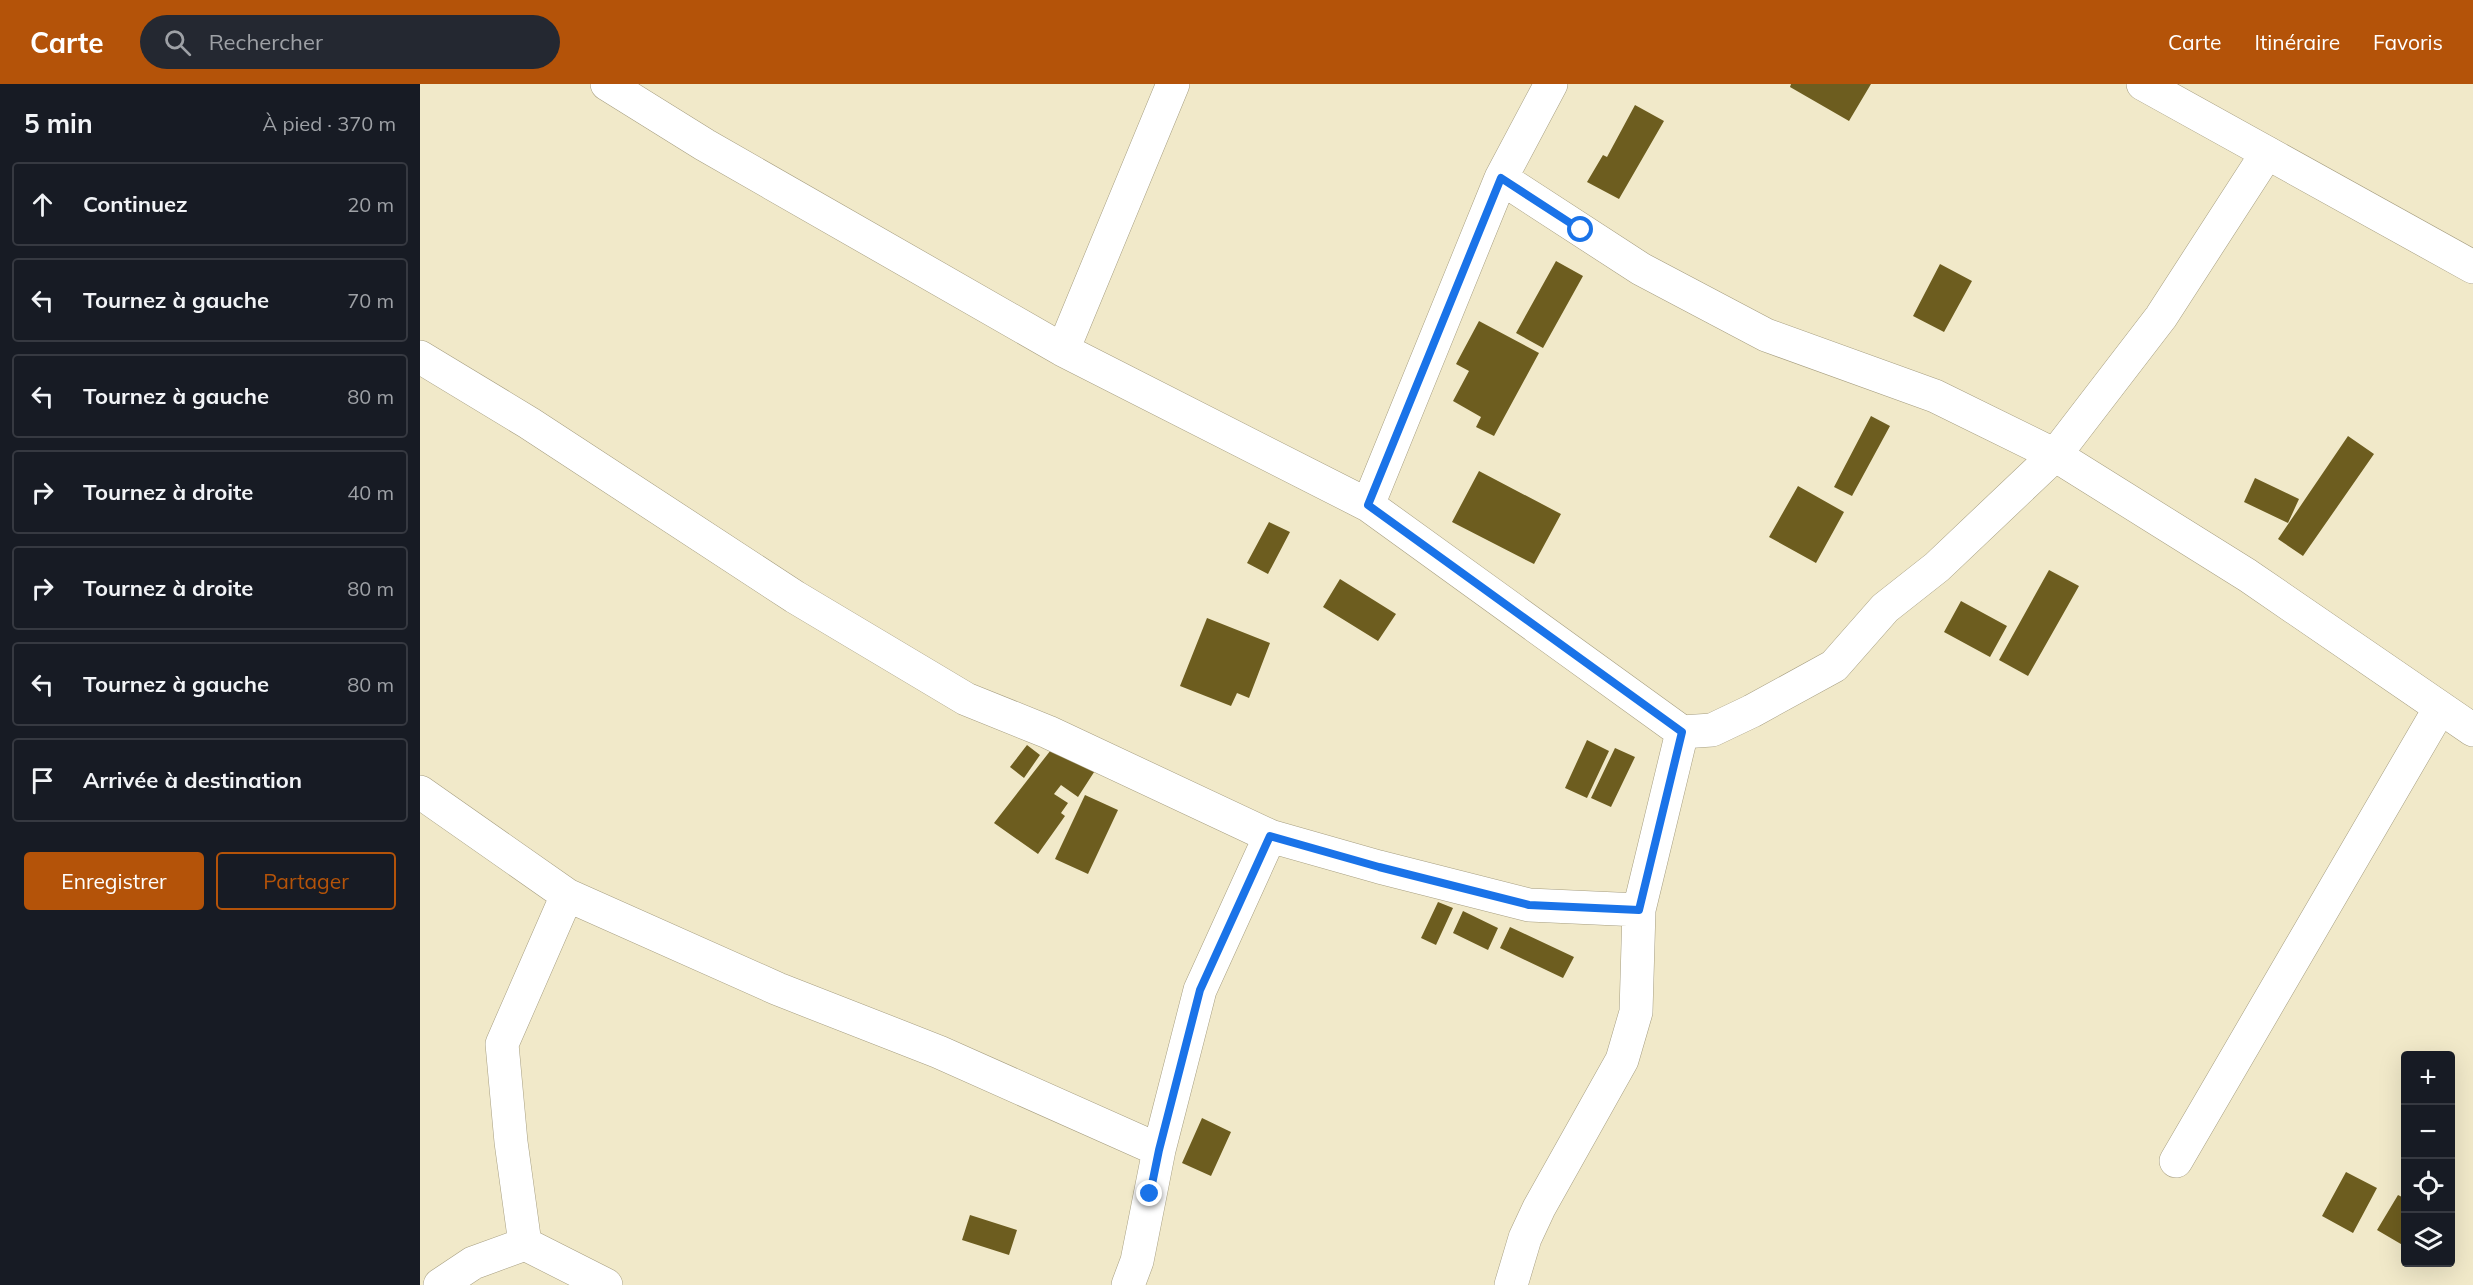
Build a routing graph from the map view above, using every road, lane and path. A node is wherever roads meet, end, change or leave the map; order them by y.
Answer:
1 (607, 84) edge
2 (1173, 84) edge
3 (1551, 84) edge
4 (2143, 84) edge
5 (2267, 153) junction
6 (1501, 178) junction
7 (2473, 267) edge
8 (1063, 350) junction
9 (420, 357) edge
10 (2055, 455) junction
11 (1368, 505) junction
12 (2440, 708) junction
13 (2473, 730) edge
14 (1682, 732) junction
15 (420, 792) edge
16 (1270, 836) junction
17 (567, 895) junction
18 (1639, 910) junction
19 (1159, 1150) junction
20 (2176, 1161) dead end
21 (525, 1244) junction
22 (440, 1285) edge
23 (606, 1285) edge
24 (1128, 1285) edge
25 (1512, 1285) edge

1 - 8 street
2 - 8 street
3 - 6 street
4 - 5 street
5 - 7 street
5 - 10 street
6 - 10 street
6 - 11 street
8 - 11 street
9 - 16 street
10 - 12 street
10 - 14 street
11 - 14 street
12 - 13 street
12 - 20 street
14 - 18 street
15 - 17 street
16 - 18 street
16 - 19 street
17 - 19 street
17 - 21 street
18 - 25 street
19 - 24 street
21 - 22 street
21 - 23 street

